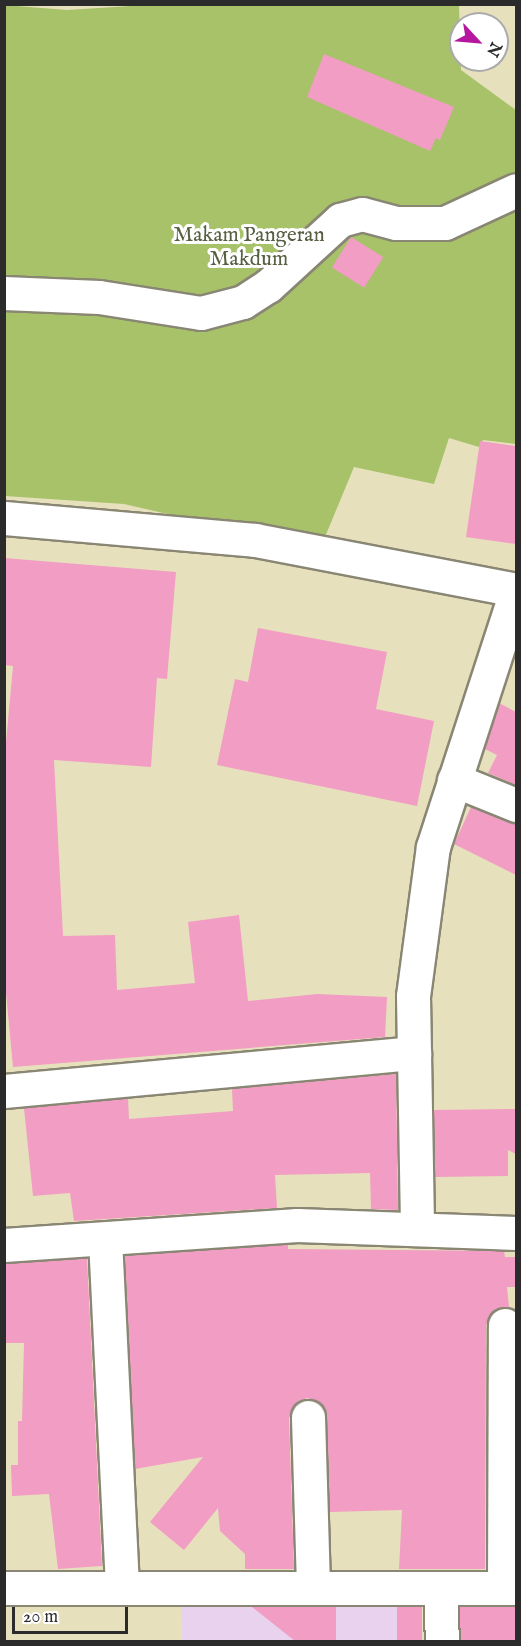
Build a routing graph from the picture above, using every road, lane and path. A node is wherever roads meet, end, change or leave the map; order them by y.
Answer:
1 (516, 190) edge
2 (4, 293) edge
3 (4, 518) edge
4 (516, 591) edge
5 (454, 780) junction
6 (516, 805) edge
7 (414, 1053) junction
8 (4, 1091) edge
9 (417, 1229) junction
10 (516, 1233) edge
11 (105, 1239) junction
12 (4, 1245) edge
13 (505, 1324) dead end
14 (308, 1418) dead end
15 (313, 1584) junction
16 (122, 1585) junction
17 (4, 1588) edge
18 (440, 1588) junction
19 (510, 1588) edge
20 (442, 1641) edge

1 - 2 street
3 - 4 street
4 - 5 street
5 - 6 street
5 - 7 street
7 - 8 street
7 - 9 street
9 - 10 street
9 - 11 street
11 - 12 street
11 - 16 street
13 - 19 street
14 - 15 street
15 - 16 street
15 - 18 street
16 - 17 street
18 - 19 street
18 - 20 street

